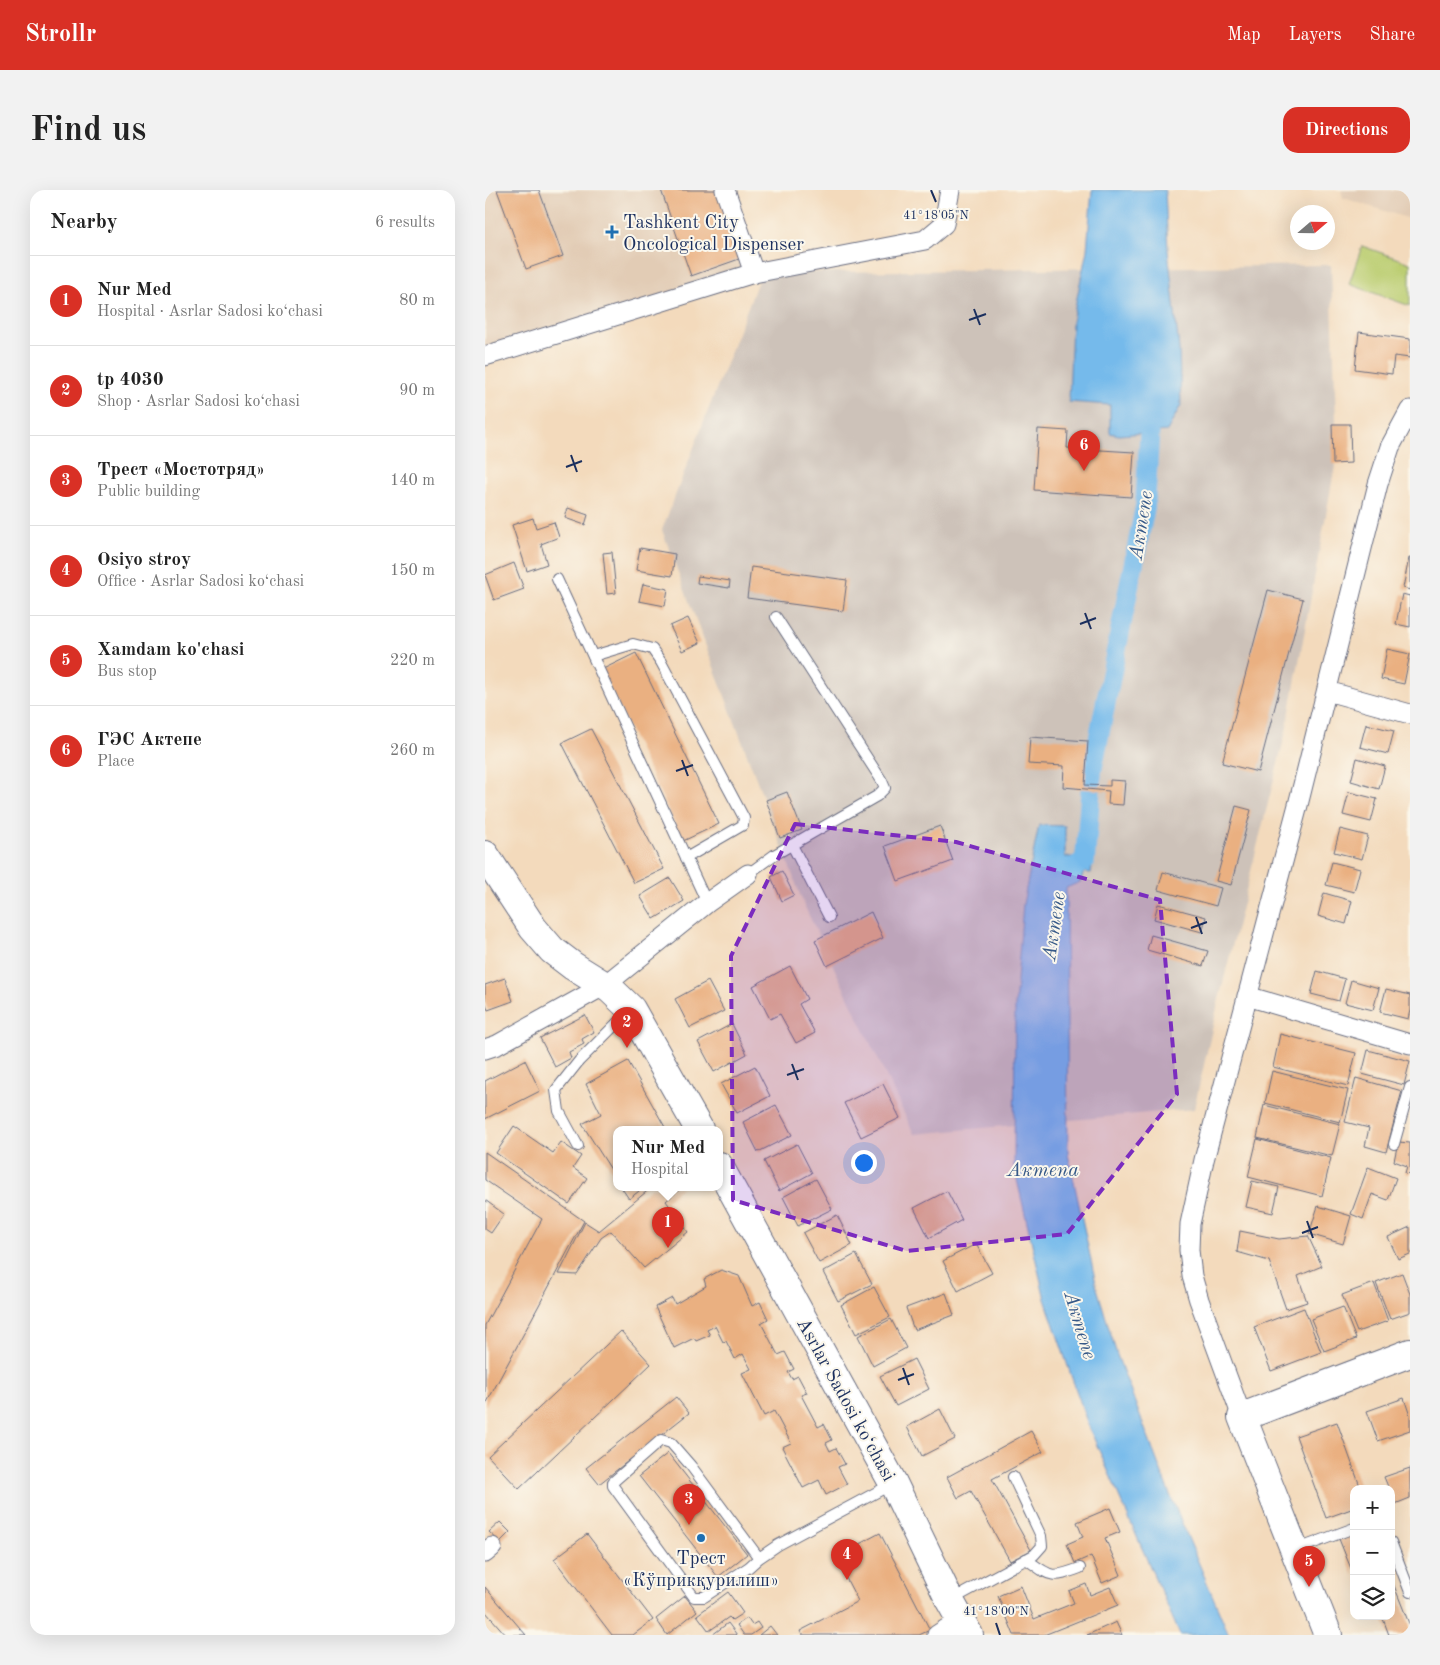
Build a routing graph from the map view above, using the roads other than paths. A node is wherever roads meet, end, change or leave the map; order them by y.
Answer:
1 (725, 190) edge
2 (950, 190) edge
3 (754, 273) junction
4 (485, 356) edge
5 (1410, 410) edge
6 (557, 579) dead end
7 (776, 617) dead end
8 (593, 656) junction
9 (1327, 691) junction
10 (1410, 714) edge
11 (792, 845) junction
12 (485, 855) edge
13 (686, 858) junction
14 (747, 874) joint
15 (707, 902) junction
16 (829, 917) dead end
17 (605, 985) junction
18 (1247, 996) junction
19 (631, 1009) junction
20 (1410, 1044) edge
21 (485, 1049) edge
22 (1410, 1088) edge
23 (697, 1126) edge
24 (1394, 1144) dead end
25 (578, 1146) dead end
26 (723, 1173) edge
27 (1410, 1353) edge
28 (1242, 1417) junction
29 (1013, 1477) dead end
30 (893, 1483) junction
31 (1350, 1529) edge
32 (1295, 1550) junction
33 (1395, 1553) edge
34 (759, 1558) junction
35 (1026, 1559) junction
36 (1080, 1568) dead end
37 (1410, 1592) edge
38 (960, 1618) edge
39 (937, 1635) edge
40 (1328, 1635) edge

1 - 3 street
2 - 3 street
3 - 4 street
5 - 9 street
6 - 8 lane
7 - 11 lane
8 - 13 lane
8 - 13 lane
9 - 10 street
9 - 18 street
11 - 14 lane
11 - 16 lane
12 - 17 street
13 - 15 lane
14 - 15 street
15 - 17 street
17 - 19 street
17 - 21 street
18 - 20 street
18 - 28 street
19 - 23 street
19 - 25 lane
22 - 24 lane
26 - 30 street, Asrlar Sadosi ko‘chasi
27 - 28 street
28 - 32 street
29 - 35 lane
30 - 34 lane
30 - 38 street, Asrlar Sadosi ko‘chasi
31 - 32 lane
32 - 40 street
33 - 37 lane
34 - 34 lane
35 - 36 lane
35 - 38 lane
38 - 39 street

